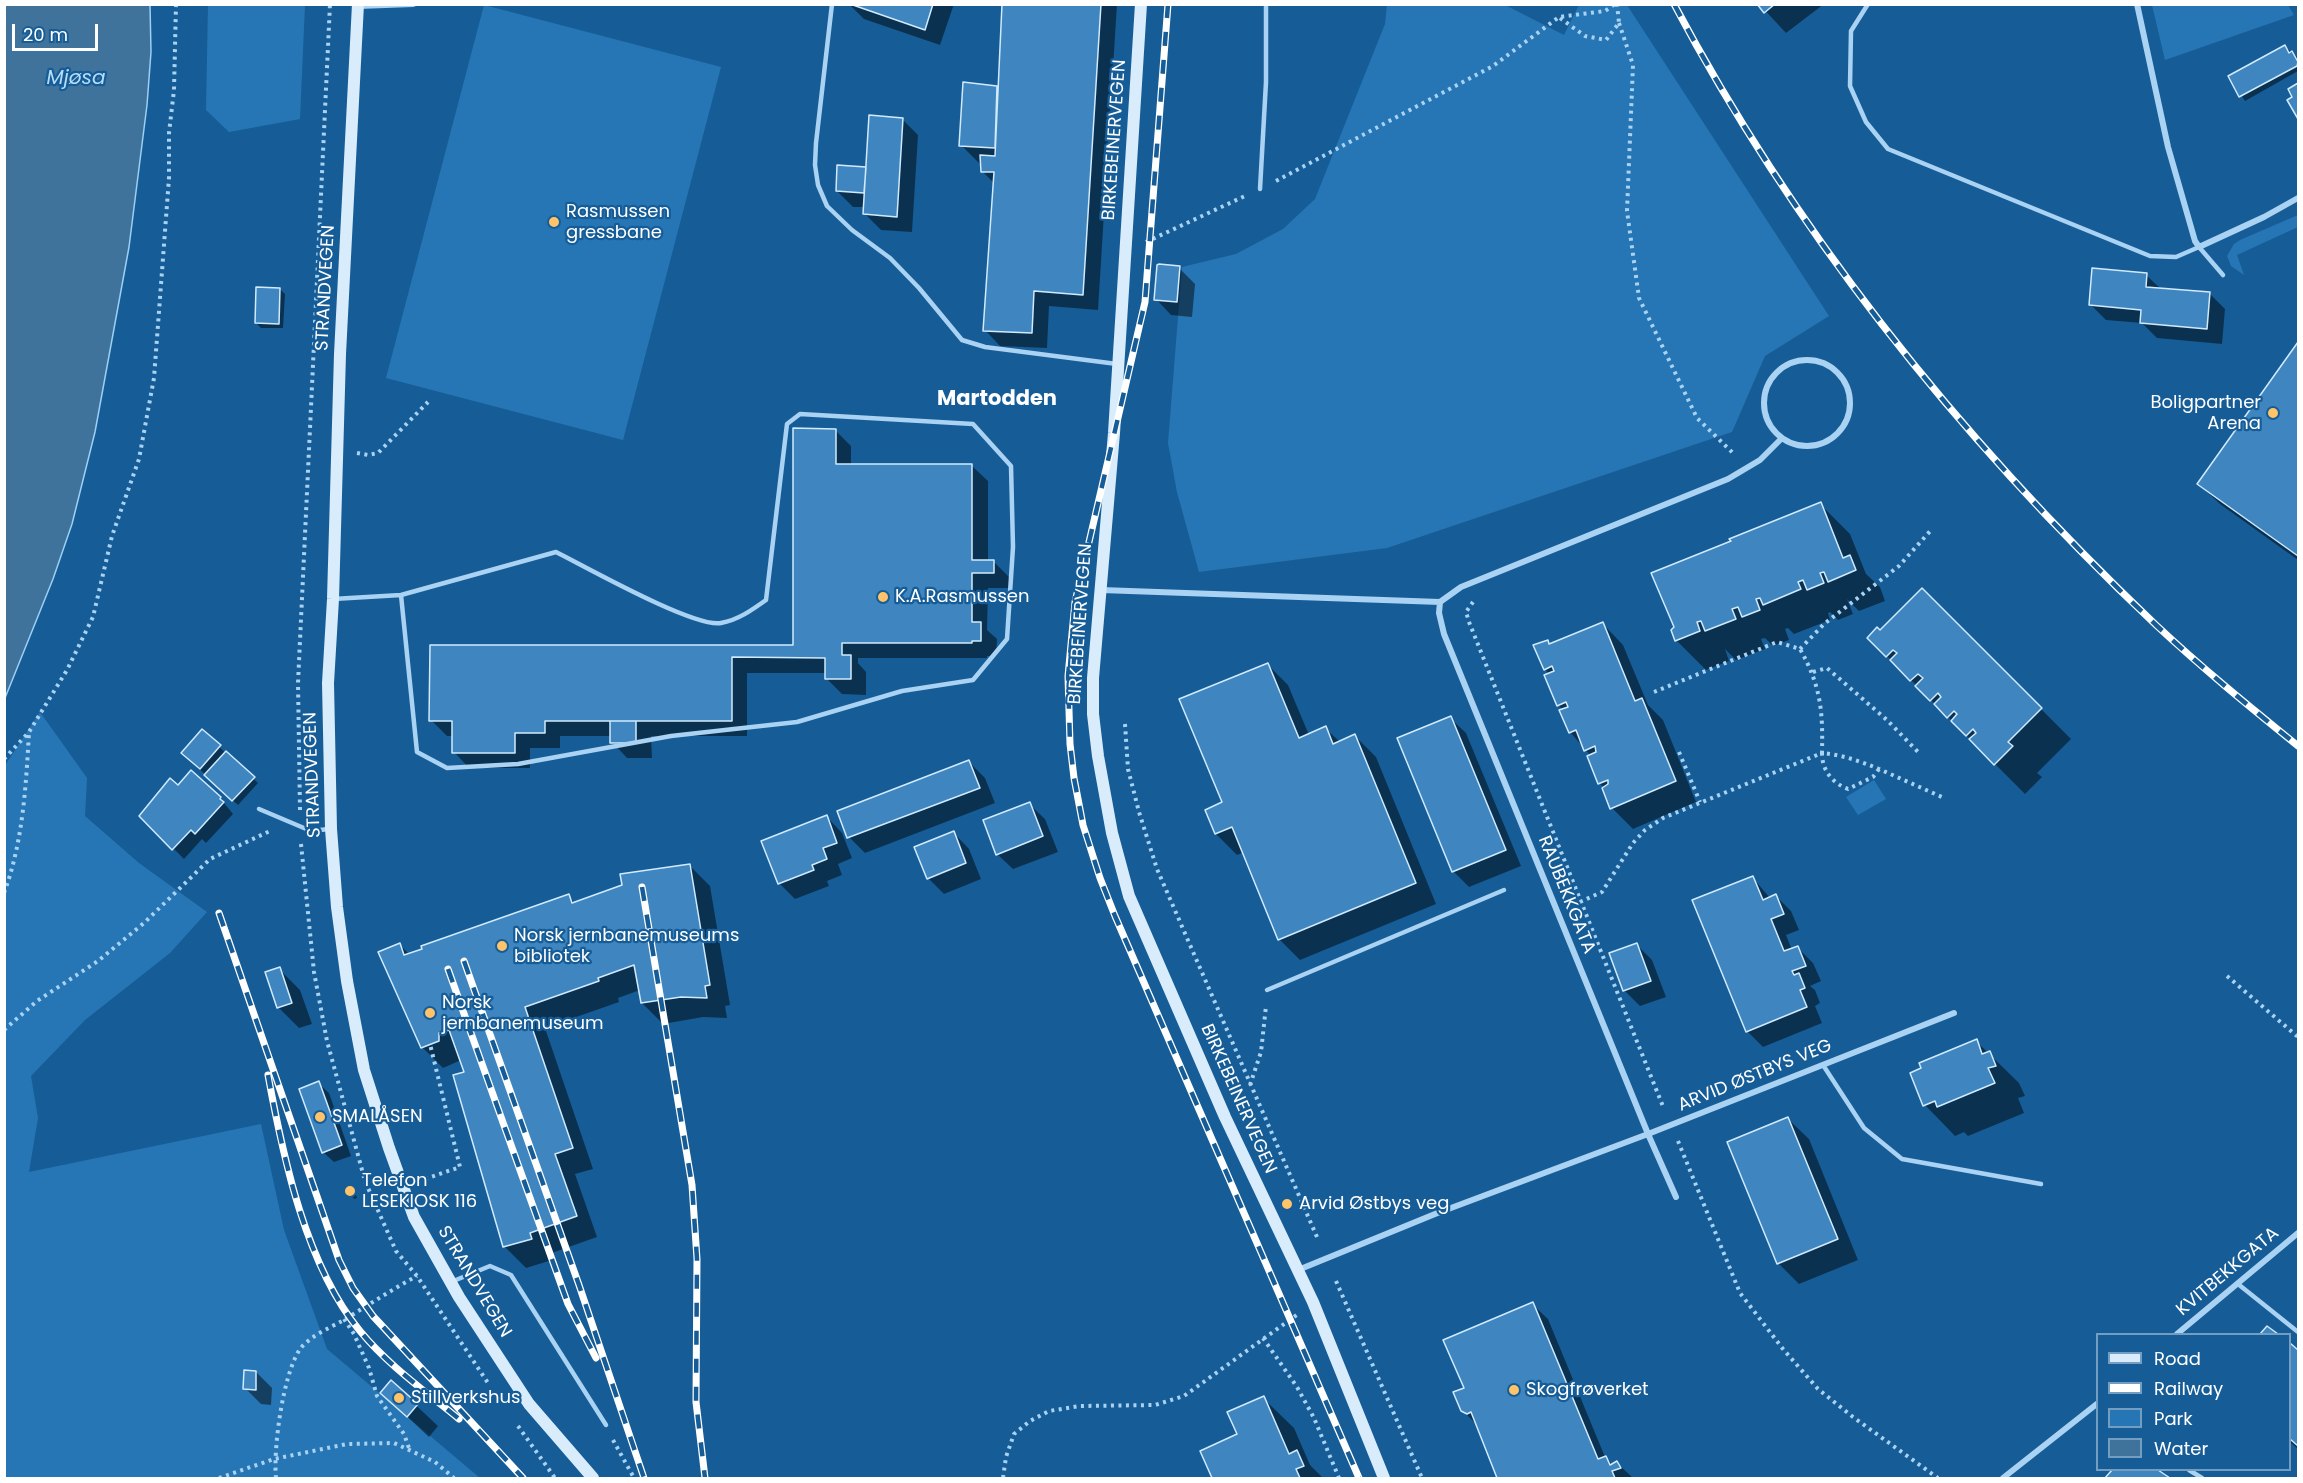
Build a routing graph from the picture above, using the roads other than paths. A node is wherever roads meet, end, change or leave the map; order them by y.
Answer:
1 (413, 4) edge
2 (832, 4) edge
3 (1141, 4) edge
4 (1266, 4) edge
5 (1869, 4) edge
6 (2137, 4) edge
7 (358, 5) edge
8 (1260, 189) road end
9 (2298, 198) edge
10 (2199, 247) junction
11 (2223, 275) dead end
12 (1119, 364) junction
13 (1782, 438) junction
14 (1101, 590) junction
15 (401, 595) junction
16 (333, 598) junction
17 (1440, 602) junction
18 (259, 809) dead end
19 (332, 829) junction
20 (1504, 890) dead end
21 (1267, 990) road end
22 (1954, 1013) dead end
23 (1823, 1065) junction
24 (1648, 1134) junction
25 (2041, 1184) dead end
26 (1676, 1197) dead end
27 (2298, 1233) edge
28 (1298, 1270) junction
29 (450, 1282) junction
30 (2238, 1284) junction
31 (2298, 1332) edge
32 (2179, 1333) edge
33 (2096, 1404) edge
34 (606, 1425) road end
35 (592, 1479) edge
36 (1384, 1479) edge
37 (2003, 1479) edge

1 - 7 street
2 - 12 lane
3 - 12 street, BIRKEBEINERVEGEN
4 - 8 lane
5 - 10 lane
6 - 10 street
7 - 16 street, STRANDVEGEN
9 - 10 street
10 - 11 lane
12 - 14 street, BIRKEBEINERVEGEN
13 - 13 street
13 - 17 street
14 - 17 street
14 - 28 street, BIRKEBEINERVEGEN
15 - 15 lane
15 - 16 lane
16 - 19 street, STRANDVEGEN
17 - 24 street, RAUBEKKGATA
18 - 19 lane
19 - 29 street, STRANDVEGEN
20 - 21 lane
22 - 23 street, ARVID ØSTBYS VEG
23 - 24 street, ARVID ØSTBYS VEG
23 - 25 lane
24 - 26 street, RAUBEKKGATA
24 - 28 street, ARVID ØSTBYS VEG
27 - 30 street, KVITBEKKGATA
28 - 36 street, BIRKEBEINERVEGEN
29 - 34 lane
29 - 35 street, STRANDVEGEN
30 - 31 lane
30 - 32 street, KVITBEKKGATA
33 - 37 street

